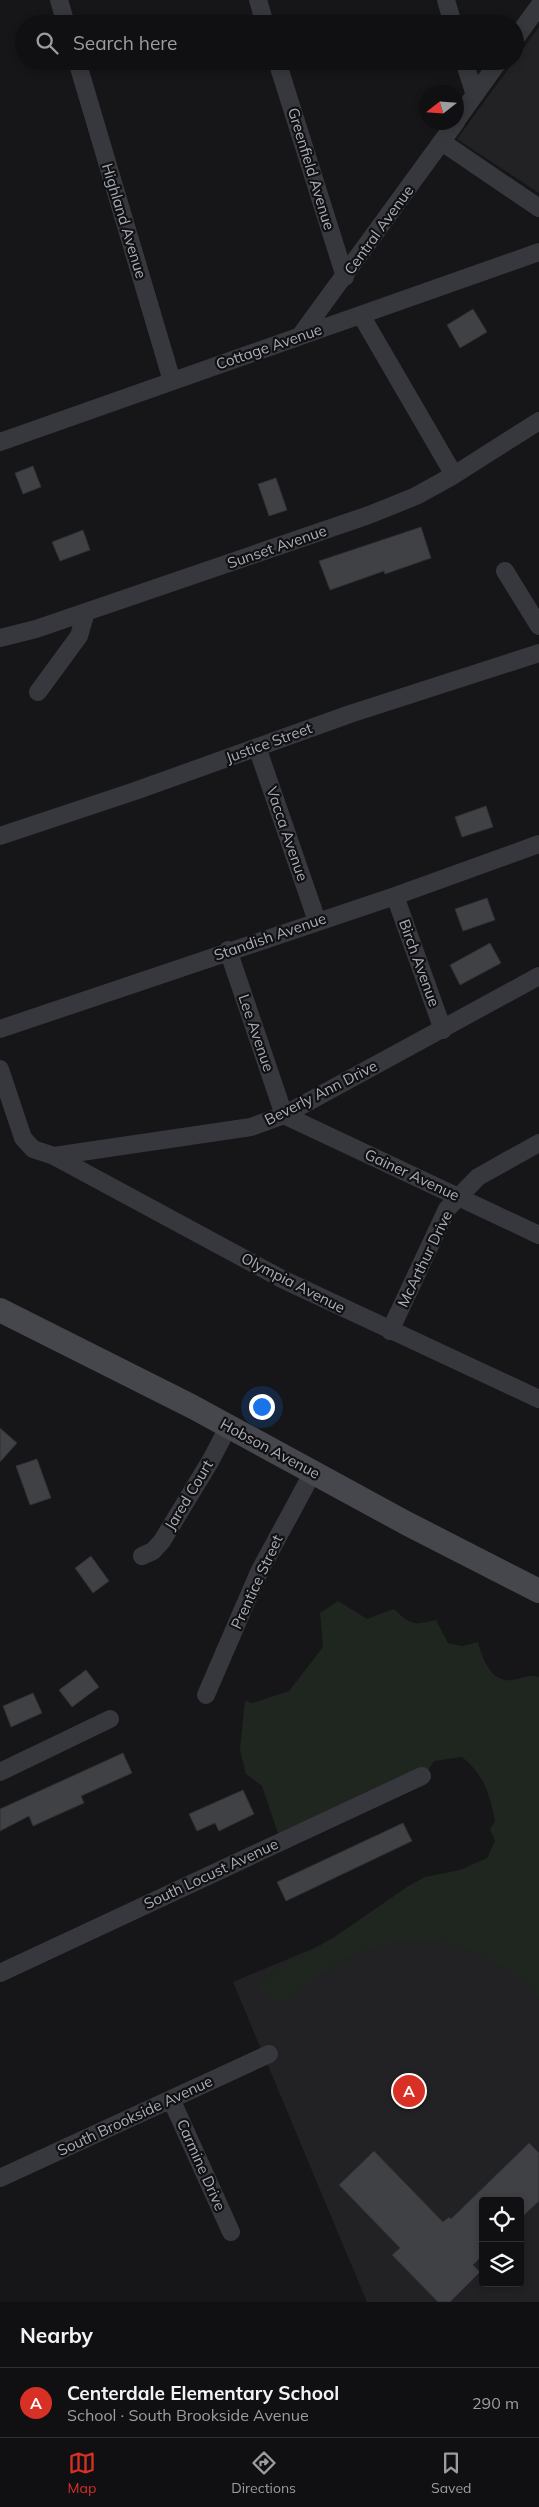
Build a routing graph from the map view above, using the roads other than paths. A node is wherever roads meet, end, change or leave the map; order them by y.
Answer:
1 (59, 0) edge
2 (258, 0) edge
3 (446, 0) edge
4 (539, 6) edge
5 (63, 15) edge
6 (262, 15) edge
7 (450, 15) edge
8 (524, 27) edge
9 (80, 70) edge
10 (280, 70) edge
11 (467, 70) edge
12 (493, 70) edge
13 (475, 96) junction
14 (464, 111) edge
15 (450, 130) edge
16 (442, 142) junction
17 (539, 208) edge
18 (539, 252) edge
19 (345, 277) junction
20 (361, 315) junction
21 (300, 336) junction
22 (172, 381) junction
23 (539, 421) edge
24 (0, 442) edge
25 (454, 475) junction
26 (505, 571) dead end
27 (86, 612) junction
28 (539, 626) edge
29 (0, 638) edge
30 (539, 653) edge
31 (38, 692) dead end
32 (257, 747) junction
33 (0, 836) edge
34 (539, 844) edge
35 (396, 896) junction
36 (316, 921) junction
37 (228, 950) junction
38 (539, 976) edge
39 (0, 1029) edge
40 (443, 1030) junction
41 (0, 1069) edge
42 (284, 1115) junction
43 (539, 1143) edge
44 (54, 1156) junction
45 (458, 1196) junction
46 (539, 1235) edge
47 (0, 1310) edge
48 (390, 1331) junction
49 (539, 1399) edge
50 (228, 1427) junction
51 (313, 1472) junction
52 (142, 1556) dead end
53 (539, 1591) edge
54 (206, 1695) dead end
55 (110, 1719) dead end
56 (0, 1772) edge
57 (422, 1776) dead end
58 (0, 1973) edge
59 (269, 2054) dead end
60 (171, 2099) junction
61 (0, 2178) edge
62 (231, 2232) dead end

1 - 5 street
2 - 6 street
3 - 7 street
4 - 8 street
9 - 22 street, Highland Avenue
10 - 19 street, Greenfield Avenue
11 - 13 street
12 - 13 street, Central Avenue
13 - 14 street, Central Avenue
15 - 16 street, Central Avenue
16 - 17 street
16 - 19 street, Central Avenue
18 - 20 street, Cottage Avenue
19 - 21 street, Central Avenue
20 - 21 street, Cottage Avenue
20 - 25 street
21 - 22 street, Cottage Avenue
22 - 24 street, Cottage Avenue
23 - 25 street, Sunset Avenue
25 - 27 street, Sunset Avenue
26 - 28 street
27 - 29 street, Sunset Avenue
27 - 31 street
30 - 32 street, Justice Street
32 - 33 street, Justice Street
32 - 36 street, Vacca Avenue
34 - 35 street, Standish Avenue
35 - 36 street, Standish Avenue
35 - 40 street, Birch Avenue
36 - 37 street, Standish Avenue
37 - 39 street, Standish Avenue
37 - 42 street, Lee Avenue
38 - 40 street, Beverly Ann Drive
40 - 42 street, Beverly Ann Drive
41 - 44 street, Olympia Avenue
42 - 44 street, Beverly Ann Drive
42 - 45 street, Gainer Avenue
43 - 45 street, McArthur Drive
44 - 48 street, Olympia Avenue
45 - 46 street, Gainer Avenue
45 - 48 street, McArthur Drive
47 - 50 street, Hobson Avenue
48 - 49 street, Olympia Avenue
50 - 51 street, Hobson Avenue
50 - 52 street, Jared Court
51 - 53 street, Hobson Avenue
51 - 54 street, Prentice Street
55 - 56 street
57 - 58 street, South Locust Avenue
59 - 60 street, South Brookside Avenue
60 - 61 street, South Brookside Avenue
60 - 62 street, Carmine Drive

